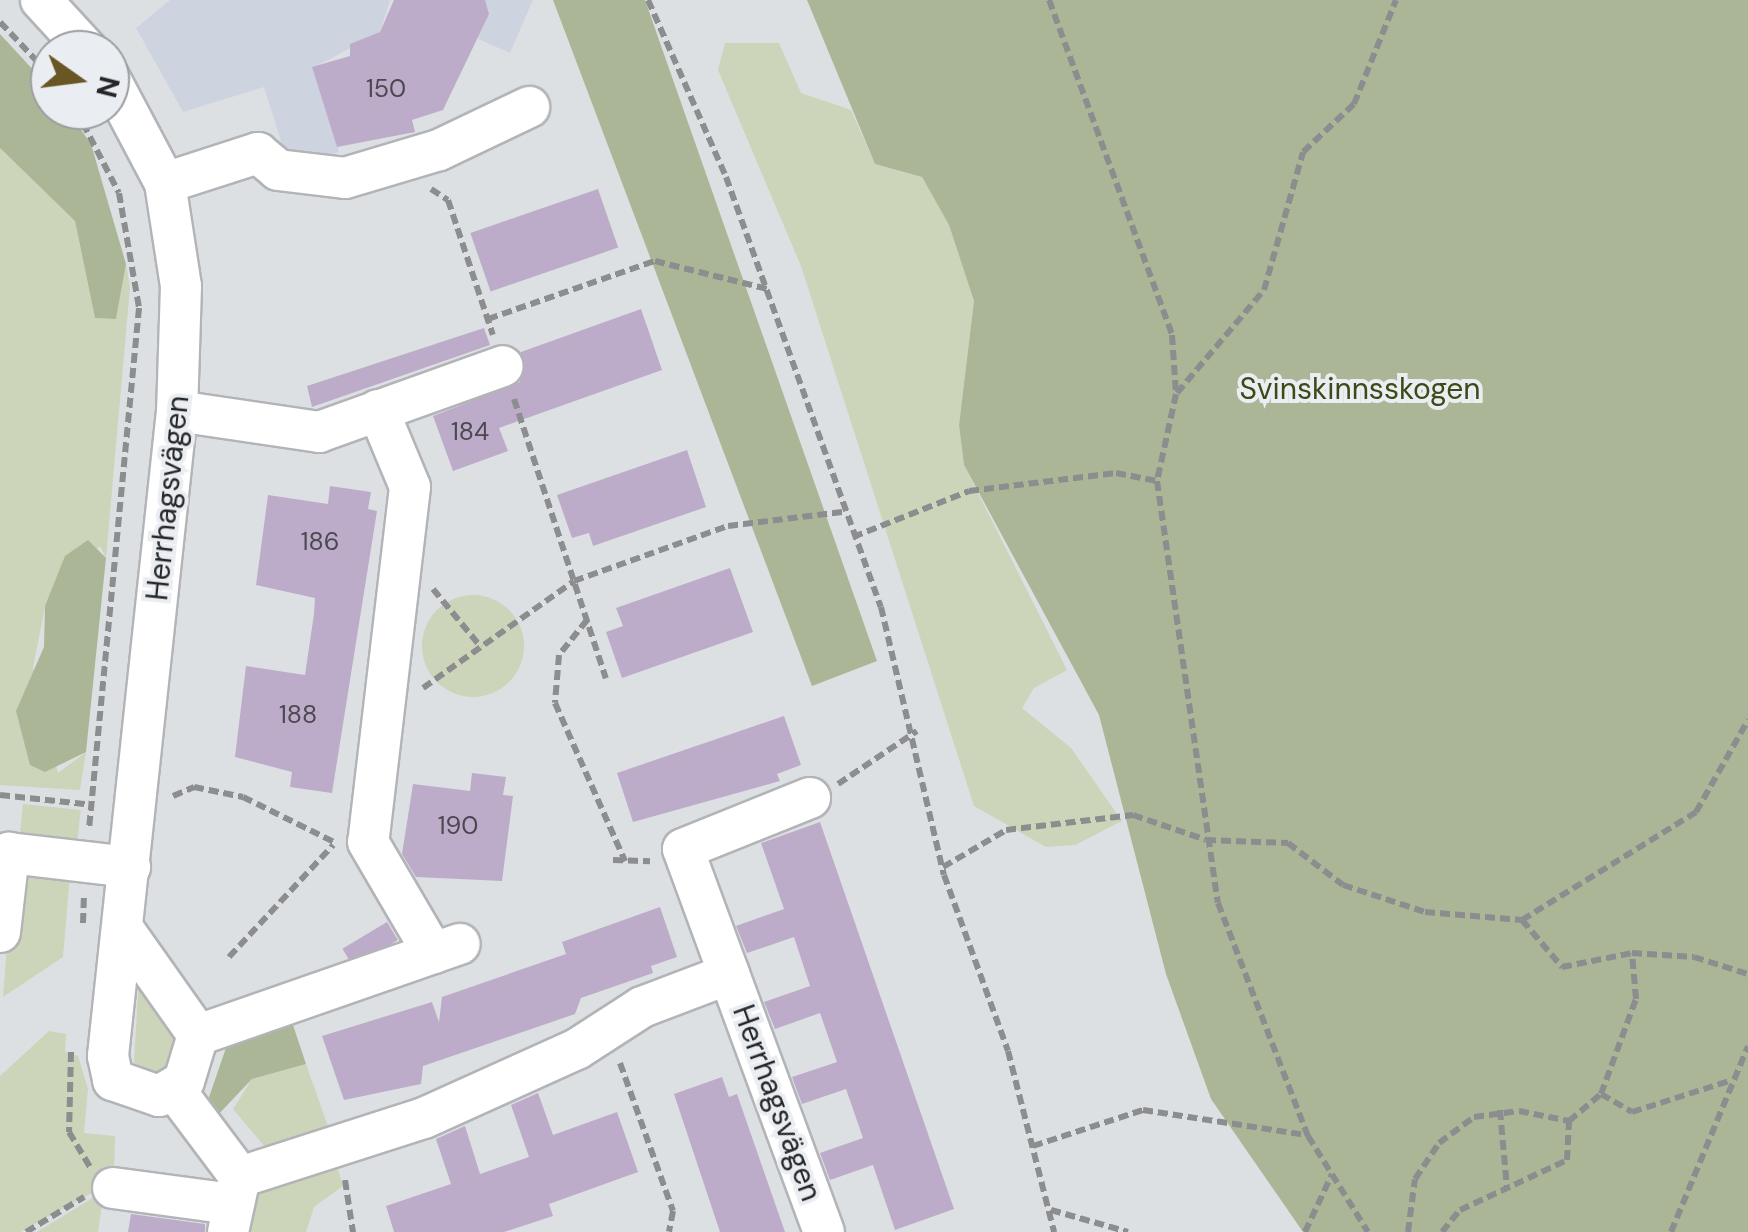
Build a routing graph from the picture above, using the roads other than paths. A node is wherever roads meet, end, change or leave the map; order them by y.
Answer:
1 (42, 0) edge
2 (69, 30) edge
3 (529, 107) dead end
4 (130, 117) edge
5 (165, 183) junction
6 (504, 366) road end
7 (378, 410) junction
8 (177, 411) junction
9 (810, 798) road end
10 (130, 867) junction
11 (124, 930) junction
12 (0, 932) edge
13 (729, 974) junction
14 (198, 1036) junction
15 (174, 1088) junction
16 (113, 1188) road end
17 (233, 1204) edge
18 (824, 1232) edge

1 - 2 street
3 - 5 street
4 - 5 street, Herrhagsvägen
5 - 8 street, Herrhagsvägen
6 - 7 street
7 - 8 street
7 - 14 street
8 - 10 street, Herrhagsvägen
9 - 13 street, Herrhagsvägen
10 - 11 street, Herrhagsvägen
10 - 12 street
11 - 14 street
11 - 15 street, Herrhagsvägen
13 - 17 street, Herrhagsvägen
13 - 18 street, Herrhagsvägen
14 - 15 street
15 - 17 street
16 - 17 street

